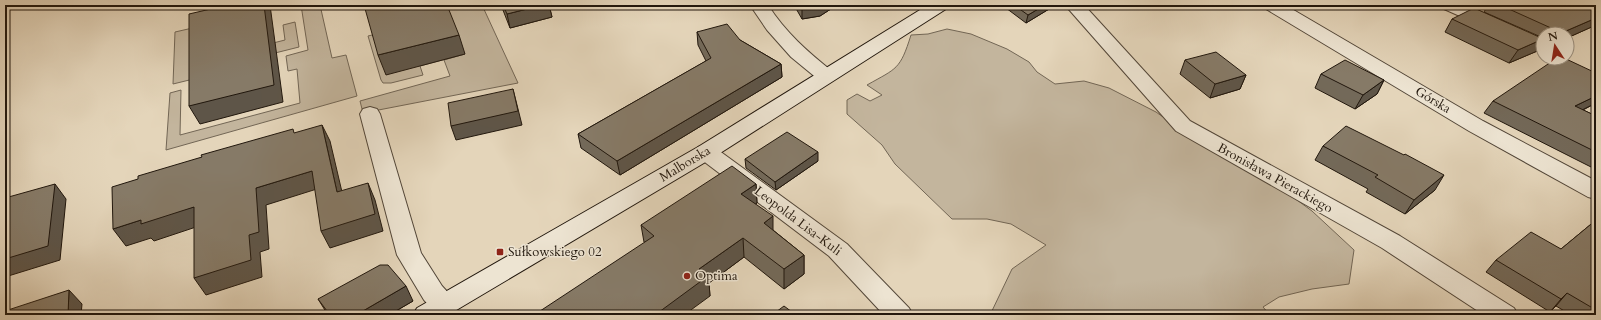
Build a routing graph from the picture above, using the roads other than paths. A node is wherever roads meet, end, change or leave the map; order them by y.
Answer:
1 (760, 5) edge
2 (940, 5) edge
3 (1074, 5) edge
4 (1272, 5) edge
5 (1450, 5) edge
6 (1507, 31) edge
7 (826, 76) junction
8 (370, 114) dead end
9 (706, 152) junction
10 (1596, 191) edge
11 (435, 310) edge
12 (900, 315) edge
13 (1505, 315) edge

1 - 7 street
2 - 7 street, Malborska
3 - 13 street, Bronisława Pierackiego
4 - 10 street, Górska
5 - 6 street
7 - 9 street, Malborska
8 - 11 street
9 - 11 street, Malborska
9 - 12 street, Leopolda Lisa-Kuli

